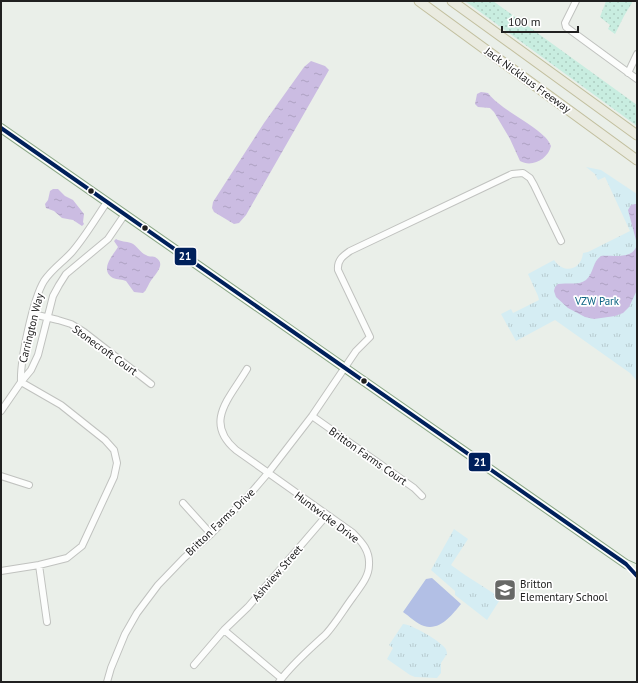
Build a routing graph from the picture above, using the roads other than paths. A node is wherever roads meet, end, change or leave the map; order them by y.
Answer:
1 (419, 1) edge
2 (452, 1) edge
3 (576, 1) edge
4 (637, 54) edge
5 (628, 73) junction
6 (637, 79) edge
7 (1, 128) edge
8 (637, 135) edge
9 (637, 160) edge
10 (107, 202) junction
11 (125, 214) junction
12 (561, 241) dead end
13 (33, 314) junction
14 (47, 317) junction
15 (346, 368) junction
16 (247, 369) dead end
17 (21, 382) junction
18 (151, 384) dead end
19 (1, 411) edge
20 (312, 416) junction
21 (268, 473) junction
22 (1, 476) edge
23 (29, 485) dead end
24 (422, 496) dead end
25 (183, 503) dead end
26 (327, 515) junction
27 (211, 534) junction
28 (626, 564) junction
29 (39, 566) junction
30 (637, 569) edge
31 (1, 571) edge
32 (637, 576) edge
33 (47, 622) dead end
34 (224, 630) junction
35 (194, 665) dead end
36 (280, 680) edge
37 (107, 682) edge

1 - 9 highway, Jack Nicklaus Freeway
2 - 8 highway, Jack Nicklaus Freeway
3 - 5 street
4 - 5 street
5 - 6 street
7 - 10 main road
10 - 11 main road
10 - 13 street, Carrington Way
11 - 14 street, Carrington Way
11 - 15 main road
12 - 15 street, Britton Farms Drive
13 - 14 street, Stonecroft Court
13 - 17 street, Carrington Way
14 - 17 street, Carrington Way
14 - 18 street, Stonecroft Court
15 - 20 street, Britton Farms Drive
15 - 28 main road
16 - 21 street, Huntwicke Drive
17 - 19 street, Carrington Way
17 - 29 street
20 - 21 street, Britton Farms Drive
20 - 24 street, Britton Farms Court
21 - 26 street, Huntwicke Drive
21 - 27 street, Britton Farms Drive
22 - 23 street
25 - 27 street
26 - 34 street, Ashview Street
26 - 36 street, Huntwicke Drive
27 - 37 street, Britton Farms Drive
28 - 30 main road
28 - 32 main road
29 - 31 street
29 - 33 street
34 - 35 street, Ashview Street
34 - 36 street

